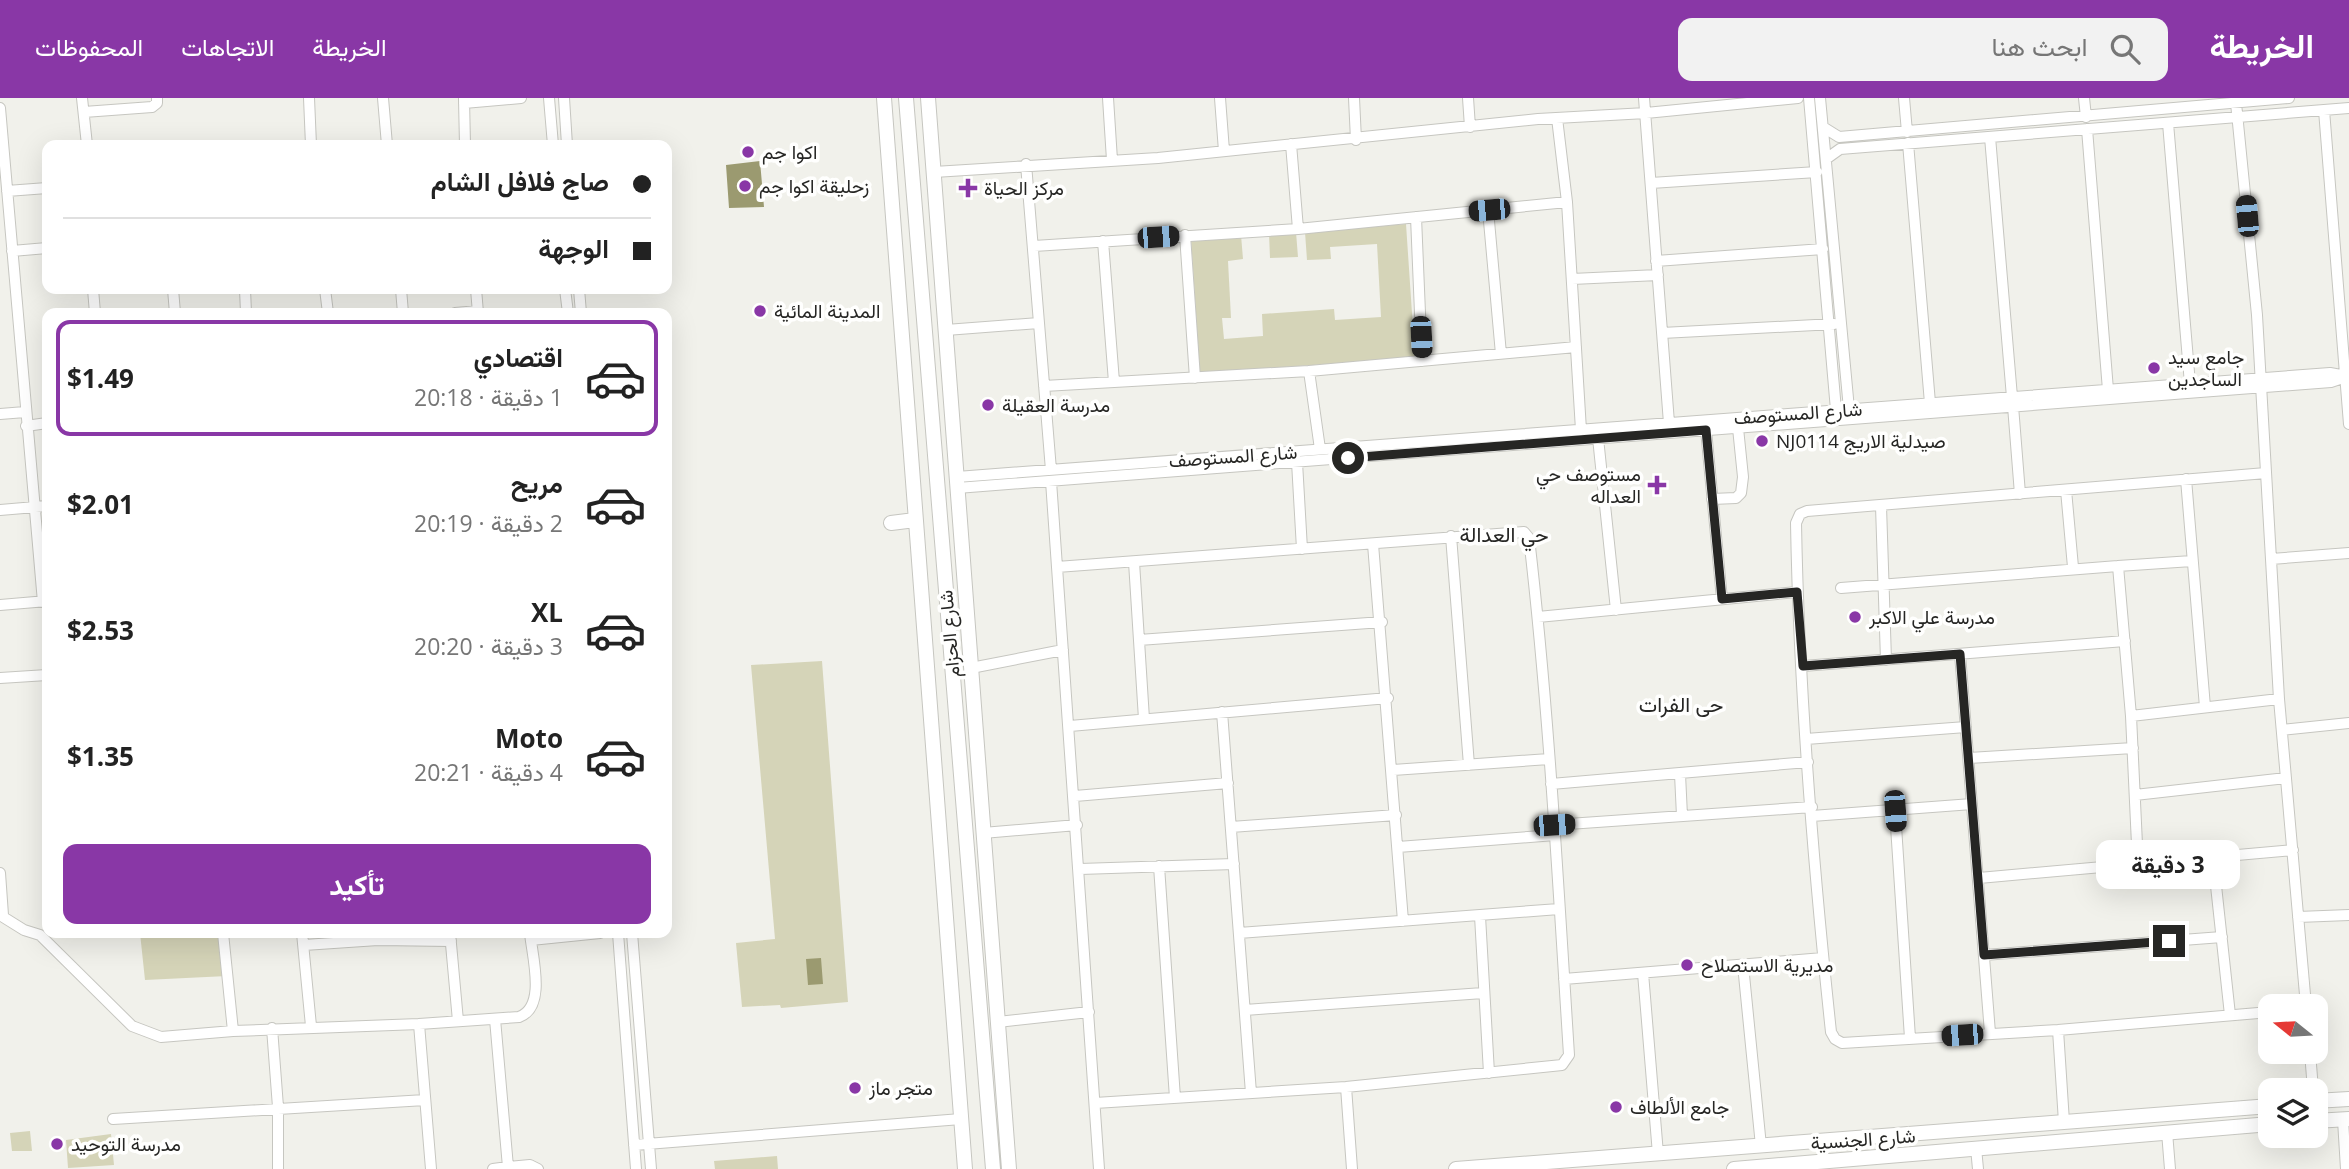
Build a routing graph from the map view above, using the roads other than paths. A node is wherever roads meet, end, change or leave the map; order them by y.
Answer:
1 (82, 98) edge
2 (157, 98) edge
3 (309, 98) edge
4 (383, 98) edge
5 (521, 98) edge
6 (549, 98) edge
7 (564, 98) edge
8 (884, 98) edge
9 (906, 98) edge
10 (928, 98) edge
11 (1108, 98) edge
12 (1220, 98) edge
13 (1354, 98) edge
14 (1468, 98) edge
15 (1644, 98) edge
16 (1798, 98) edge
17 (1809, 98) edge
18 (1820, 98) edge
19 (1904, 98) edge
20 (2084, 98) edge
21 (2290, 98) edge
22 (464, 101) edge
23 (2236, 103) junction
24 (0, 107) edge
25 (2349, 108) edge
26 (2324, 110) junction
27 (84, 112) junction
28 (1646, 113) junction
29 (2238, 117) junction
30 (1557, 118) junction
31 (2168, 122) junction
32 (2086, 123) junction
33 (1470, 127) junction
34 (1823, 127) junction
35 (1, 134) edge
36 (1990, 137) junction
37 (1908, 138) junction
38 (87, 140) edge
39 (312, 140) edge
40 (387, 140) edge
41 (465, 140) edge
42 (553, 140) edge
43 (567, 140) edge
44 (1356, 140) junction
45 (1840, 143) junction
46 (1291, 144) junction
47 (1223, 151) junction
48 (1826, 159) junction
49 (1112, 160) junction
50 (1026, 164) junction
51 (934, 172) junction
52 (1816, 172) junction
53 (1651, 183) junction
54 (42, 188) edge
55 (7, 191) junction
56 (1567, 202) junction
57 (1489, 210) junction
58 (1416, 217) junction
59 (938, 227) junction
60 (917, 228) junction
61 (1298, 229) junction
62 (1185, 234) junction
63 (1103, 241) junction
64 (1034, 246) junction
65 (42, 248) edge
66 (1823, 249) junction
67 (12, 251) junction
68 (1656, 261) junction
69 (1658, 275) junction
70 (1572, 279) junction
71 (1040, 323) junction
72 (1834, 324) junction
73 (946, 330) junction
74 (1662, 333) junction
75 (925, 341) junction
76 (903, 343) junction
77 (1576, 347) junction
78 (1501, 354) junction
79 (1422, 361) junction
80 (1309, 371) junction
81 (2347, 376) edge
82 (1195, 378) junction
83 (1114, 383) junction
84 (2261, 383) junction
85 (2190, 384) junction
86 (929, 385) junction
87 (1044, 386) junction
88 (906, 387) junction
89 (2108, 390) junction
90 (2057, 398) junction
91 (2013, 402) junction
92 (1930, 403) junction
93 (1956, 406) junction
94 (1849, 409) junction
95 (1836, 410) junction
96 (25, 412) junction
97 (0, 414) edge
98 (1669, 423) junction
99 (42, 424) edge
100 (2349, 424) edge
101 (26, 426) junction
102 (1738, 428) junction
103 (1581, 430) junction
104 (1706, 430) junction
105 (1598, 438) junction
106 (1524, 439) junction
107 (1320, 449) junction
108 (1228, 462) junction
109 (1297, 462) junction
110 (2266, 473) junction
111 (1051, 475) junction
112 (2186, 480) junction
113 (957, 482) junction
114 (2066, 490) junction
115 (2020, 494) junction
116 (1712, 499) junction
117 (1881, 506) junction
118 (42, 507) edge
119 (34, 508) junction
120 (0, 510) edge
121 (915, 520) junction
122 (891, 523) dead end
123 (1451, 536) junction
124 (1373, 544) junction
125 (1302, 549) junction
126 (2349, 553) edge
127 (2271, 558) junction
128 (2192, 561) junction
129 (1134, 562) junction
130 (2118, 566) junction
131 (2073, 567) junction
132 (1057, 568) junction
133 (42, 576) edge
134 (1885, 587) junction
135 (1841, 588) dead end
136 (1797, 592) junction
137 (1722, 599) junction
138 (42, 602) edge
139 (0, 606) edge
140 (1616, 610) junction
141 (1538, 617) junction
142 (1381, 622) junction
143 (1139, 640) junction
144 (2124, 641) junction
145 (1063, 650) junction
146 (1960, 654) junction
147 (1886, 660) junction
148 (1803, 666) junction
149 (971, 672) junction
150 (42, 675) edge
151 (0, 678) edge
152 (1388, 698) junction
153 (2279, 699) junction
154 (2205, 708) junction
155 (1222, 712) junction
156 (2132, 716) junction
157 (1144, 719) junction
158 (2349, 723) edge
159 (1070, 726) junction
160 (1966, 727) junction
161 (2282, 730) junction
162 (957, 737) junction
163 (1806, 739) junction
164 (2133, 748) junction
165 (1969, 758) junction
166 (1549, 759) junction
167 (1808, 761) junction
168 (1469, 765) junction
169 (1393, 770) junction
170 (1680, 774) junction
171 (2286, 778) junction
172 (1228, 783) junction
173 (1551, 785) junction
174 (2135, 794) junction
175 (1075, 796) junction
176 (1972, 804) junction
177 (1895, 811) junction
178 (1812, 812) junction
179 (1396, 815) junction
180 (1682, 816) junction
181 (1077, 825) junction
182 (1231, 827) junction
183 (1554, 830) junction
184 (984, 833) junction
185 (1398, 848) junction
186 (2292, 850) junction
187 (2213, 858) junction
188 (1234, 864) junction
189 (1159, 866) junction
190 (2138, 866) junction
191 (1080, 869) junction
192 (0, 873) edge
193 (1979, 878) junction
194 (1559, 909) junction
195 (1, 915) edge
196 (2349, 915) edge
197 (1479, 916) junction
198 (2298, 917) junction
199 (1403, 921) junction
200 (972, 924) junction
201 (947, 928) junction
202 (1239, 933) junction
203 (40, 934) edge
204 (2221, 937) junction
205 (44, 938) edge
206 (224, 938) edge
207 (303, 938) edge
208 (369, 938) edge
209 (450, 938) edge
210 (531, 938) edge
211 (618, 938) edge
212 (632, 938) edge
213 (304, 945) junction
214 (1984, 955) junction
215 (1823, 958) junction
216 (1743, 965) junction
217 (975, 968) junction
218 (1643, 973) junction
219 (950, 974) junction
220 (1564, 979) junction
221 (1483, 993) junction
222 (2305, 994) edge
223 (1245, 1010) junction
224 (1089, 1012) junction
225 (2258, 1013) edge
226 (2230, 1015) junction
227 (495, 1019) junction
228 (458, 1021) junction
229 (998, 1022) junction
230 (419, 1024) junction
231 (311, 1026) junction
232 (272, 1028) junction
233 (2057, 1030) junction
234 (233, 1031) junction
235 (1990, 1033) junction
236 (1910, 1038) junction
237 (1489, 1073) junction
238 (1346, 1087) junction
239 (1251, 1093) junction
240 (1175, 1098) junction
241 (2349, 1099) edge
242 (425, 1100) junction
243 (2328, 1100) edge
244 (1096, 1103) junction
245 (278, 1107) junction
246 (2258, 1107) edge
247 (113, 1119) dead end
248 (961, 1119) junction
249 (2346, 1120) edge
250 (2328, 1121) edge
251 (2064, 1122) junction
252 (2258, 1125) edge
253 (2167, 1132) junction
254 (649, 1144) junction
255 (634, 1145) junction
256 (1761, 1146) junction
257 (1976, 1148) junction
258 (1658, 1154) junction
259 (1626, 1162) edge
260 (1602, 1163) edge
261 (508, 1167) edge
262 (1763, 1168) edge
263 (278, 1169) edge
264 (431, 1169) edge
265 (493, 1169) edge
266 (538, 1169) edge
267 (636, 1169) edge
268 (651, 1169) edge
269 (965, 1169) edge
270 (993, 1169) edge
271 (1009, 1169) edge
272 (1099, 1169) edge
273 (1352, 1169) edge
274 (1456, 1169) edge
275 (1734, 1169) edge
276 (1978, 1169) edge
277 (2170, 1169) edge
278 (2346, 1169) edge

1 - 27 street
2 - 27 street
3 - 39 street
4 - 40 street
5 - 22 street
6 - 42 street
7 - 43 street
8 - 76 main road, شارع الحزام
9 - 60 main road, شارع الحزام
10 - 51 main road
11 - 49 street
12 - 47 street
13 - 44 street
14 - 33 street
15 - 28 street
16 - 28 street
17 - 52 street
18 - 34 street
19 - 37 street
20 - 32 street
21 - 23 street
22 - 41 street
23 - 29 street
23 - 32 street
24 - 35 street
25 - 26 street
26 - 29 street
26 - 81 street
27 - 38 street
28 - 30 street
28 - 53 street
29 - 31 street
29 - 84 street
30 - 33 street
30 - 56 street
31 - 32 street
31 - 85 street
32 - 36 street
32 - 37 street
32 - 89 street
33 - 44 street
34 - 45 street
34 - 48 street
35 - 55 street
36 - 37 street
36 - 91 street
37 - 45 street
37 - 92 street
44 - 46 street
45 - 48 street
46 - 47 street
46 - 61 street
47 - 49 street
48 - 72 street
49 - 50 street
50 - 51 street
50 - 64 street
51 - 59 main road
52 - 53 street
52 - 66 street
53 - 68 street
54 - 55 street
55 - 67 street
56 - 57 street
56 - 70 street
57 - 58 street
57 - 78 street
58 - 61 street
58 - 79 street
59 - 60 main road
59 - 73 main road
60 - 75 main road, شارع الحزام
61 - 62 street
62 - 63 street
62 - 82 street
63 - 64 street
63 - 83 street
64 - 71 street
65 - 67 street
66 - 68 street
66 - 72 street
67 - 96 street
68 - 69 street
69 - 70 street
69 - 74 street
70 - 77 street
71 - 73 street
71 - 87 street
72 - 74 street
72 - 94 street
72 - 95 street
73 - 113 main road
74 - 98 street
75 - 76 main road
75 - 86 main road, شارع الحزام
76 - 88 main road, شارع الحزام
77 - 78 street
77 - 103 street
78 - 79 street
79 - 80 street
80 - 82 street
80 - 107 street
81 - 84 street, شارع المستوصف
81 - 100 street
82 - 83 street
83 - 87 street
84 - 85 street, شارع المستوصف
84 - 90 street, شارع المستوصف
84 - 110 street
85 - 89 street, شارع المستوصف
86 - 88 main road
86 - 162 main road, شارع الحزام
87 - 111 street
88 - 121 main road, شارع الحزام
89 - 90 street, شارع المستوصف
90 - 91 street, شارع المستوصف
91 - 93 street, شارع المستوصف
91 - 115 street
92 - 93 street, شارع المستوصف
92 - 94 street, شارع المستوصف
93 - 102 street, شارع المستوصف
94 - 95 street, شارع المستوصف
95 - 98 street, شارع المستوصف
96 - 97 street
96 - 101 street
98 - 103 street, شارع المستوصف
99 - 101 street
101 - 119 street
102 - 104 street, شارع المستوصف
102 - 116 street
103 - 106 street, شارع المستوصف
104 - 105 street, شارع المستوصف
104 - 116 street
105 - 106 street, شارع المستوصف
105 - 140 street
106 - 107 street, شارع المستوصف
106 - 109 street, شارع المستوصف
107 - 108 street, شارع المستوصف
108 - 109 street, شارع المستوصف
108 - 111 street, شارع المستوصف
109 - 125 street
110 - 112 street
110 - 127 street
111 - 113 street, شارع المستوصف
111 - 132 street
112 - 114 street
112 - 128 street
113 - 149 main road
114 - 115 street
114 - 131 street
115 - 117 street
116 - 137 street
117 - 134 street
117 - 136 street
118 - 119 street
119 - 120 street
119 - 133 street
121 - 122 main road
121 - 201 main road, شارع الحزام
123 - 124 street
123 - 141 street
123 - 168 street
124 - 125 street
124 - 142 street
125 - 129 street
126 - 127 street
127 - 153 street
128 - 130 street
128 - 154 street
129 - 132 street
129 - 143 street
130 - 131 street
130 - 144 street
131 - 134 street
132 - 145 street
134 - 135 street
134 - 147 street
136 - 137 street
136 - 148 street
137 - 140 street
138 - 139 street
140 - 141 street
141 - 166 street
142 - 143 street
142 - 152 street
143 - 157 street
144 - 146 street
144 - 156 street
145 - 149 street
145 - 159 street
146 - 147 street
146 - 160 street
147 - 148 street
148 - 163 street
149 - 162 main road
149 - 184 main road
150 - 151 street
152 - 155 street
152 - 169 street
153 - 154 street
153 - 161 street
154 - 156 street
155 - 157 street
155 - 172 street
156 - 164 street
157 - 159 street
158 - 161 street
159 - 175 street
160 - 163 street
160 - 165 street
161 - 171 street
162 - 200 main road, شارع الحزام
163 - 167 street
164 - 165 street
164 - 174 street
165 - 176 street
166 - 168 street
166 - 173 street
167 - 170 street
167 - 178 street
168 - 169 street
169 - 179 street
170 - 173 street
170 - 180 street
171 - 174 street
171 - 186 street
172 - 175 street
172 - 182 street
173 - 183 street
174 - 190 street
175 - 181 street
176 - 177 street
176 - 193 street
177 - 178 street
177 - 236 street
178 - 180 street
178 - 215 street
179 - 182 street
179 - 185 street
180 - 183 street
181 - 184 street
181 - 191 street
182 - 188 street
183 - 185 street
183 - 194 street
184 - 229 main road
185 - 199 street
186 - 187 street
186 - 198 street
187 - 190 street
187 - 204 street
188 - 189 street
188 - 202 street
189 - 191 street
189 - 240 street
190 - 193 street
191 - 224 street
192 - 195 street
193 - 214 street
194 - 197 street
194 - 220 street
195 - 203 street
196 - 198 street
197 - 199 street
197 - 221 street
198 - 222 street
199 - 202 street
200 - 201 main road
200 - 217 main road, شارع الحزام
201 - 219 main road, شارع الحزام
202 - 223 street
204 - 214 street
204 - 226 street
205 - 234 street
206 - 234 street
207 - 213 street
208 - 213 street
209 - 228 street
210 - 227 street
211 - 255 street
212 - 254 street
213 - 231 street
214 - 235 street
215 - 216 street
215 - 236 street
216 - 218 street
216 - 256 street
217 - 219 main road
217 - 270 main road, شارع الحزام
218 - 220 street
218 - 258 street
219 - 248 main road, شارع الحزام
220 - 237 street
221 - 223 street
221 - 237 street
223 - 239 street
224 - 229 street
224 - 244 street
225 - 226 street
226 - 233 street
227 - 228 street
227 - 261 street
228 - 230 street
229 - 271 main road
230 - 231 street
230 - 242 street
231 - 232 street
232 - 234 street
232 - 245 street
233 - 235 street
233 - 251 street
235 - 236 street
237 - 238 street
238 - 239 street
238 - 273 street
239 - 240 street
240 - 244 street
241 - 243 main road
242 - 245 street
242 - 264 street
244 - 272 street
245 - 247 street
245 - 263 street
246 - 251 main road, شارع الجنسية
248 - 254 street
248 - 269 main road, شارع الحزام
249 - 250 main road
249 - 278 street
251 - 256 main road, شارع الجنسية
252 - 253 main road, شارع الجنسية
253 - 257 main road, شارع الجنسية
253 - 277 street
254 - 255 street
254 - 268 street
255 - 267 street
256 - 258 main road, شارع الجنسية
257 - 262 main road, شارع الجنسية
257 - 276 street
258 - 259 main road, شارع الجنسية
259 - 260 main road, شارع الجنسية
260 - 274 main road, شارع الجنسية
261 - 265 street
261 - 266 street
262 - 275 main road, شارع الجنسية

